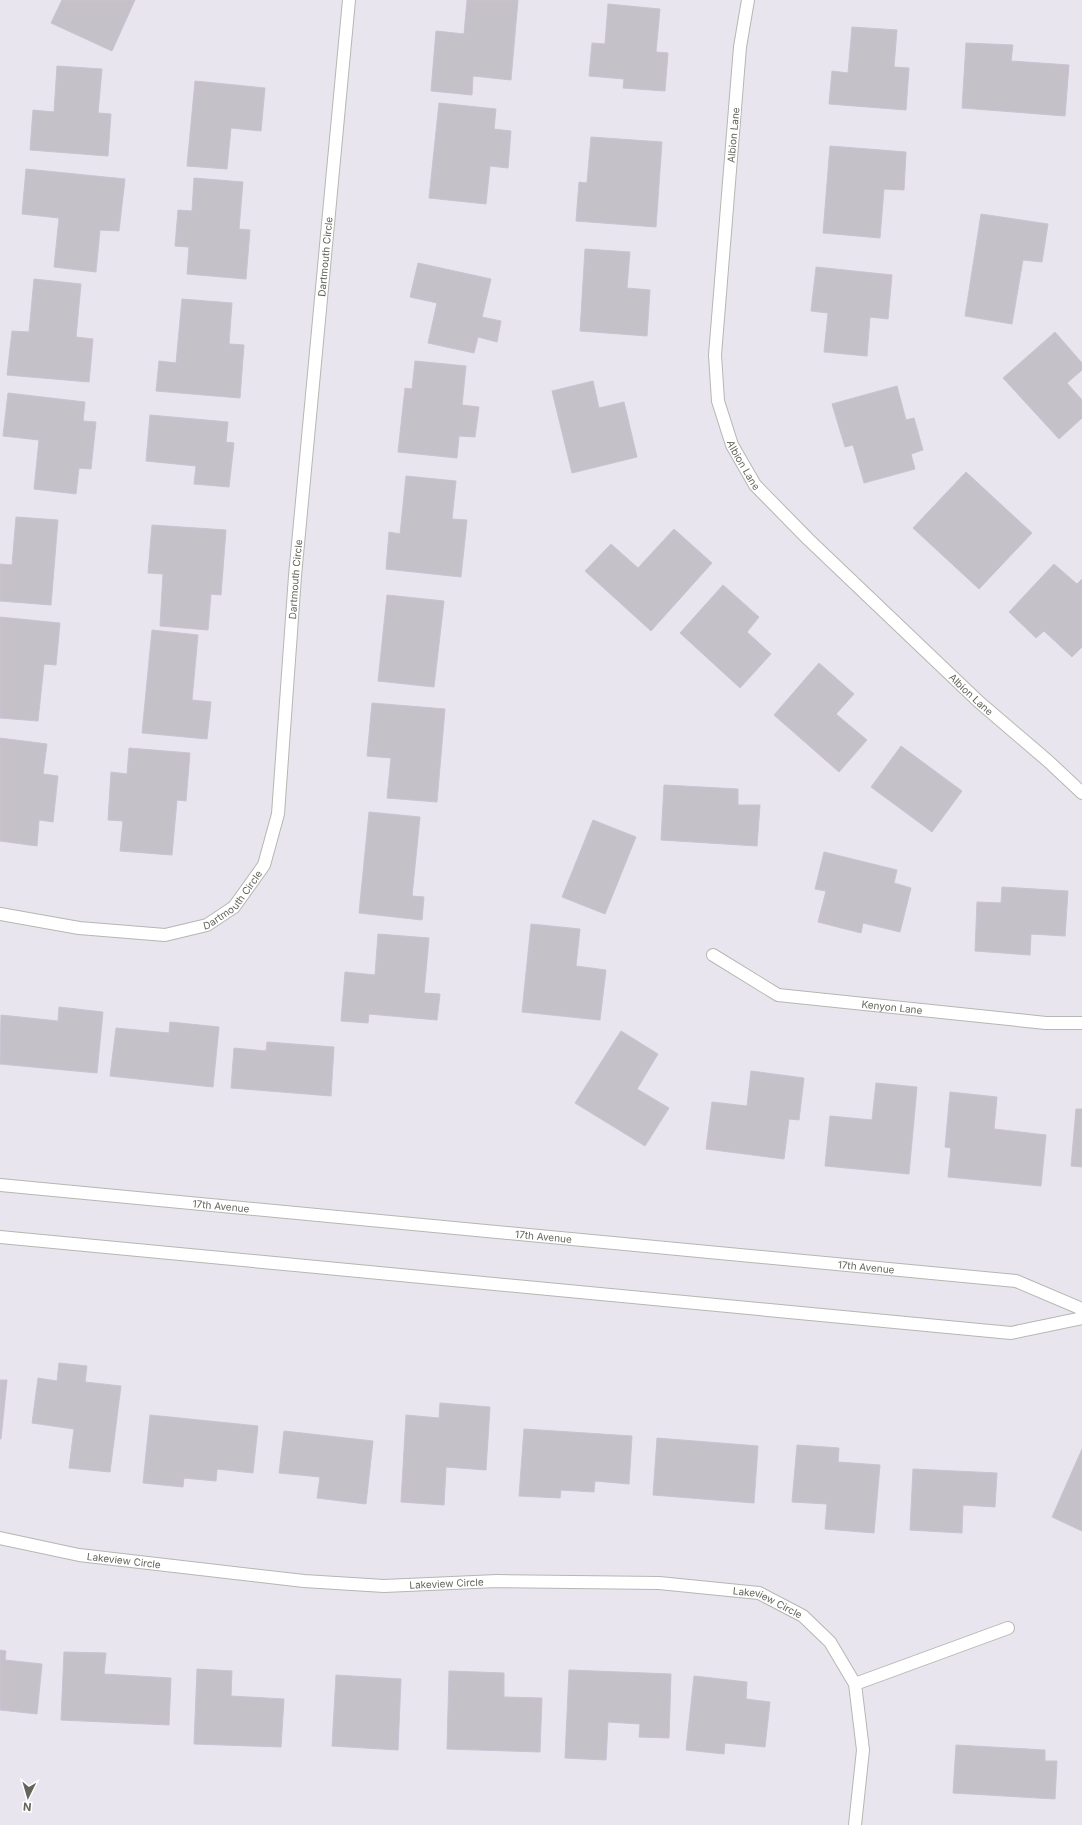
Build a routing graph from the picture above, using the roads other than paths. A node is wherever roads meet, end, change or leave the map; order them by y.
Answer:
1 (349, 0) edge
2 (748, 0) edge
3 (1082, 793) edge
4 (0, 914) edge
5 (713, 955) dead end
6 (1082, 1023) edge
7 (0, 1185) edge
8 (0, 1238) edge
9 (1082, 1309) edge
10 (1082, 1318) edge
11 (0, 1538) edge
12 (1008, 1628) dead end
13 (855, 1684) junction
14 (855, 1825) edge

1 - 4 street, Dartmouth Circle
2 - 3 street, Albion Lane
5 - 6 street, Kenyon Lane
7 - 9 street, 17th Avenue
8 - 10 street
11 - 13 street, Lakeview Circle
12 - 13 street
13 - 14 street, Lakeview Circle

